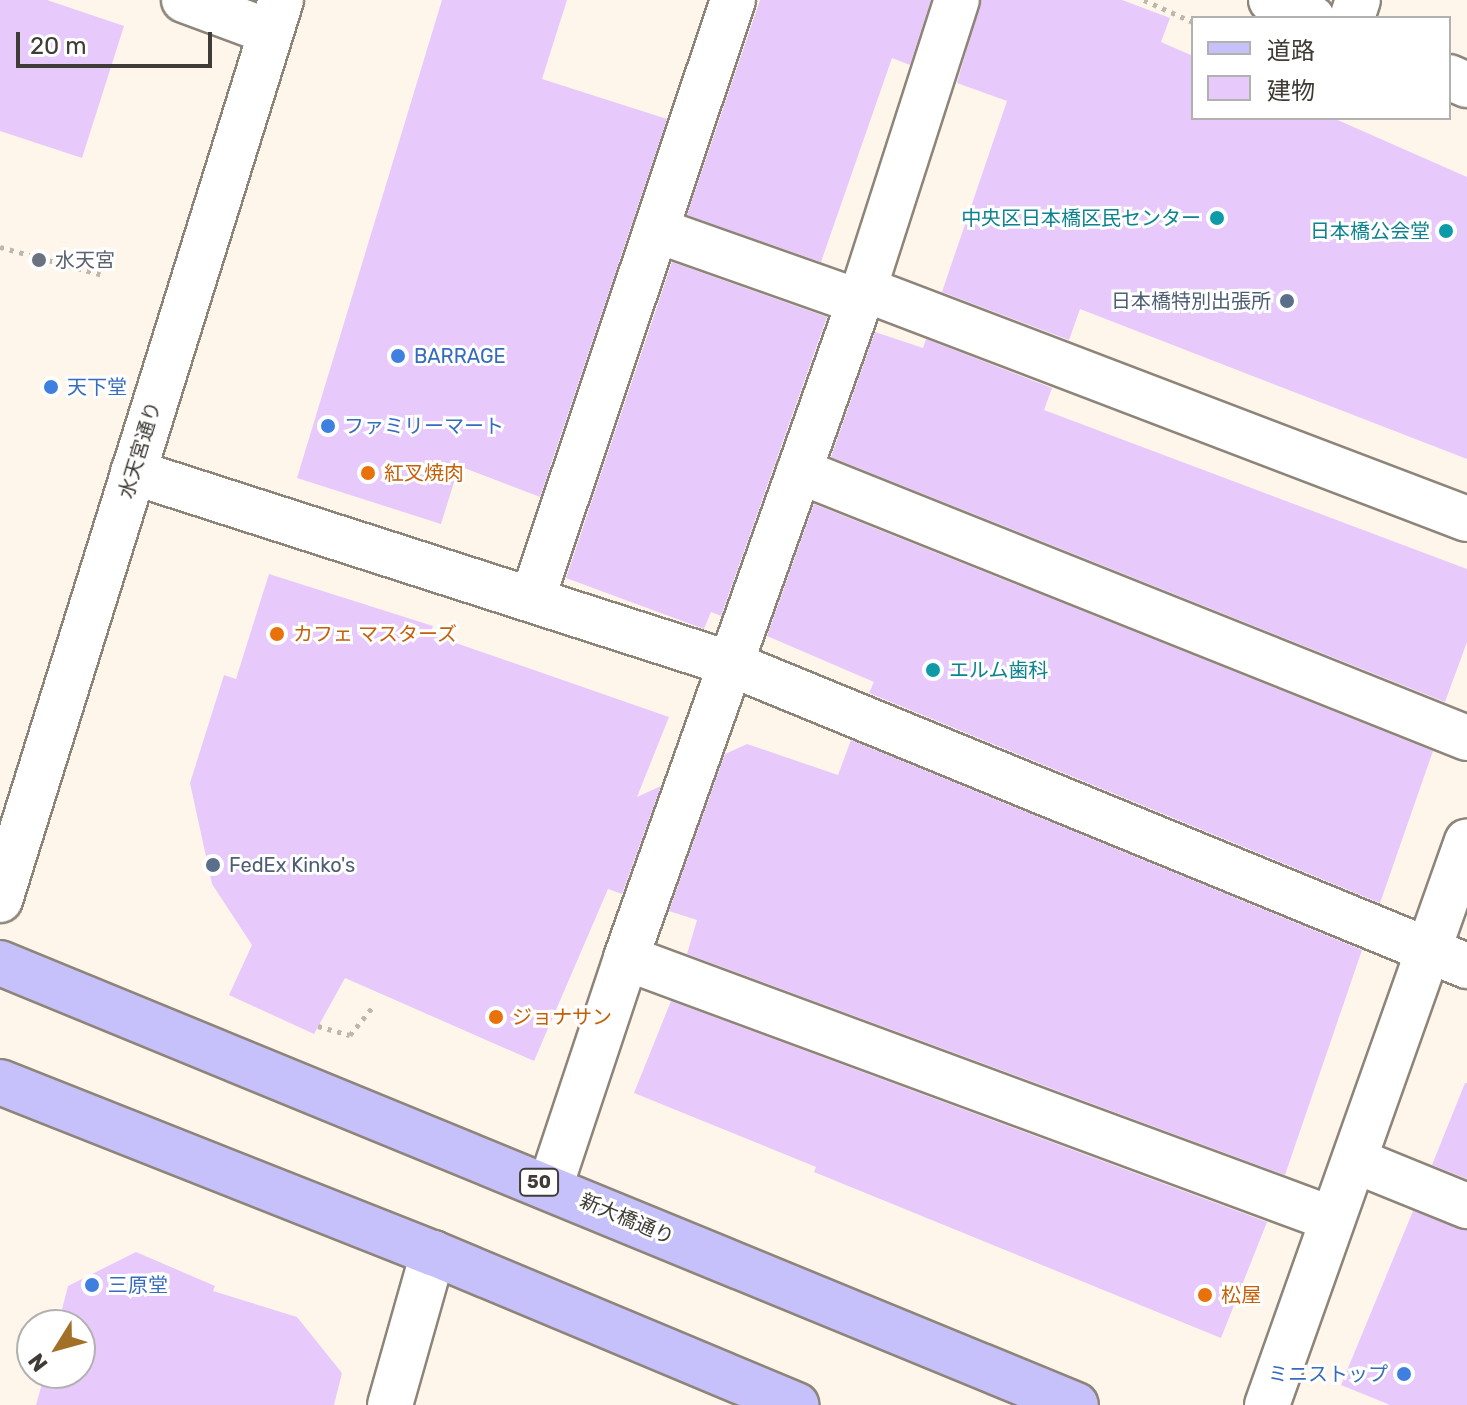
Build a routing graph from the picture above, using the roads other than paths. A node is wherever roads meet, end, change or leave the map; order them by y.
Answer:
1 (184, 0) edge
2 (733, 0) edge
3 (957, 0) edge
4 (1271, 0) edge
5 (275, 16) edge
6 (1307, 16) edge
7 (656, 230) junction
8 (862, 295) junction
9 (799, 471) junction
10 (133, 472) junction
11 (1467, 519) edge
12 (532, 600) junction
13 (731, 664) junction
14 (1467, 738) edge
15 (1467, 841) edge
16 (0, 900) edge
17 (626, 958) junction
18 (1449, 958) edge
19 (0, 963) edge
20 (0, 1082) edge
21 (1356, 1161) junction
22 (550, 1187) junction
23 (1467, 1206) edge
24 (1332, 1219) junction
25 (433, 1253) junction
26 (732, 1393) edge
27 (390, 1405) edge
28 (796, 1405) edge
29 (1076, 1405) edge
30 (1267, 1405) edge

1 - 5 street
2 - 7 street
3 - 8 street
4 - 6 street
5 - 10 street, 水天宮通り
7 - 8 street
7 - 12 street
8 - 9 street
8 - 11 street
9 - 13 street
9 - 14 street
10 - 12 street
10 - 16 street, 水天宮通り
12 - 13 street
13 - 17 street
13 - 18 street
15 - 18 street
17 - 22 street
17 - 24 street
18 - 21 street
19 - 22 main road, 新大橋通り / 50
20 - 25 main road
21 - 23 street
21 - 24 street
22 - 29 main road, 新大橋通り / 50
24 - 30 street
25 - 26 main road
25 - 27 street
26 - 28 main road

